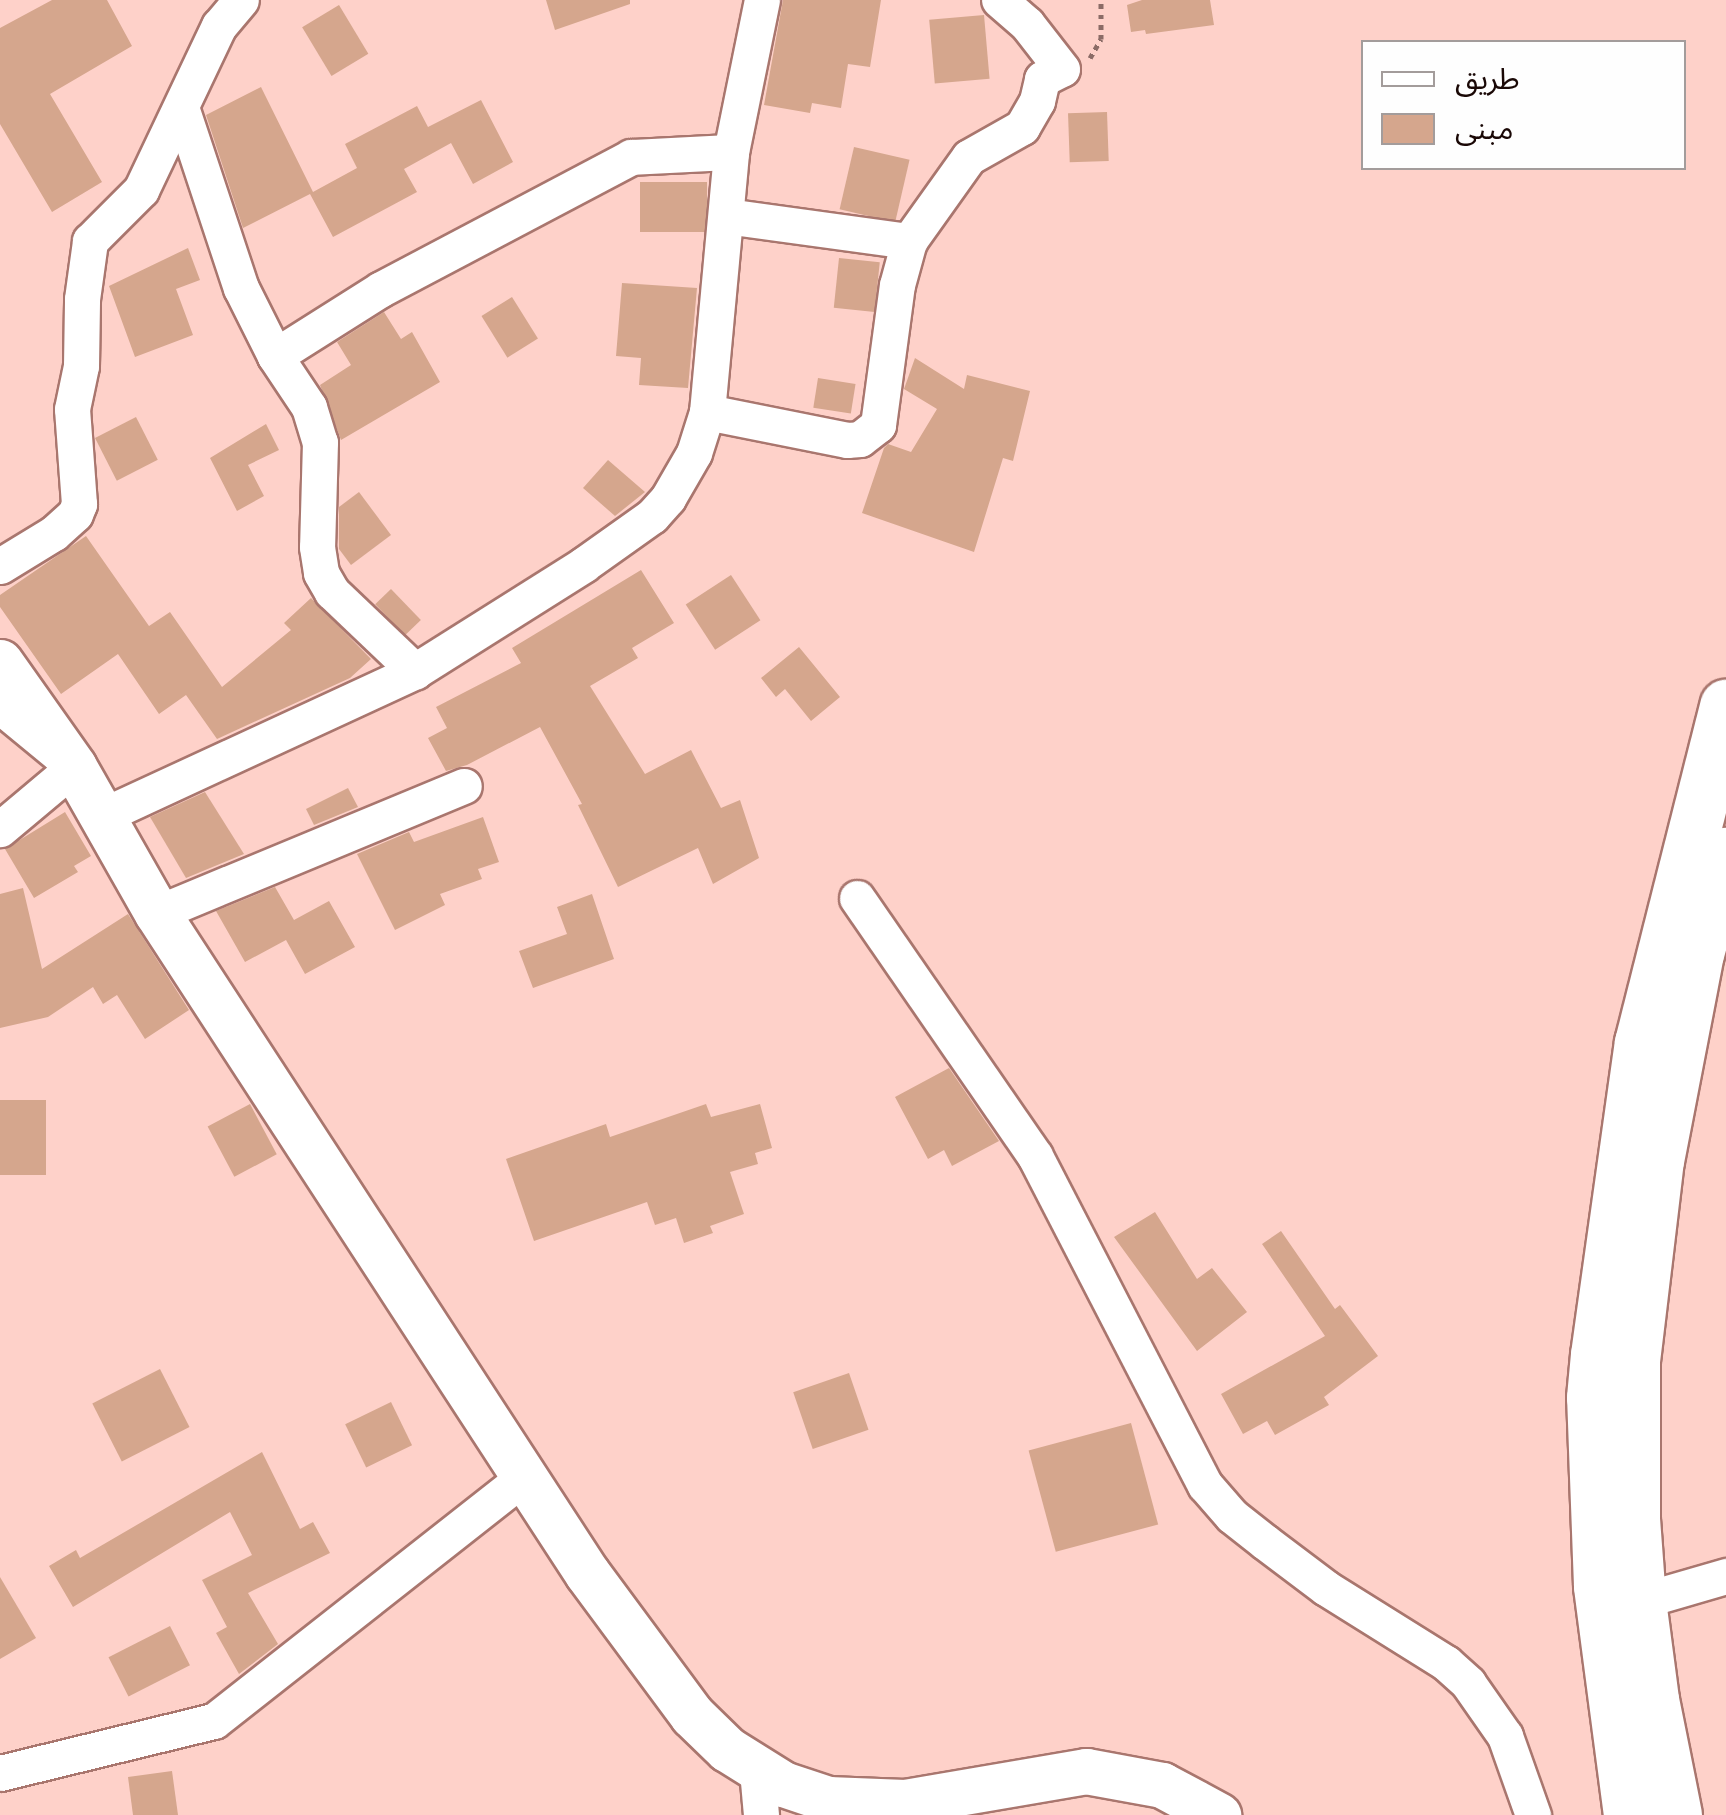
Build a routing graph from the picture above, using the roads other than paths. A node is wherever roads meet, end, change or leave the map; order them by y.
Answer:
1 (241, 0) edge
2 (762, 0) edge
3 (999, 0) edge
4 (181, 107) junction
5 (730, 152) junction
6 (726, 216) junction
7 (910, 241) junction
8 (275, 356) junction
9 (707, 412) junction
10 (0, 566) edge
11 (0, 662) edge
12 (415, 672) junction
13 (0, 706) edge
14 (1726, 706) edge
15 (74, 767) junction
16 (464, 786) dead end
17 (104, 815) junction
18 (0, 830) edge
19 (1726, 854) edge
20 (857, 898) dead end
21 (157, 913) junction
22 (523, 1478) junction
23 (1726, 1576) edge
24 (1640, 1601) junction
25 (757, 1770) junction
26 (0, 1772) edge
27 (761, 1815) edge
28 (1218, 1815) edge
29 (1533, 1815) edge
30 (1630, 1815) edge
31 (1676, 1815) edge

1 - 4 street
2 - 5 street
3 - 7 street
4 - 8 street
4 - 10 street
5 - 6 street
5 - 8 street
6 - 7 street
6 - 9 street
7 - 9 street
8 - 12 street
9 - 12 street
11 - 15 main road
12 - 17 street
13 - 15 street
14 - 30 highway
15 - 17 main road
15 - 18 street
16 - 21 street
17 - 21 main road
19 - 24 highway
20 - 29 street
21 - 22 main road
22 - 25 main road
22 - 26 street
23 - 24 street
24 - 31 highway
25 - 27 street
25 - 28 main road

